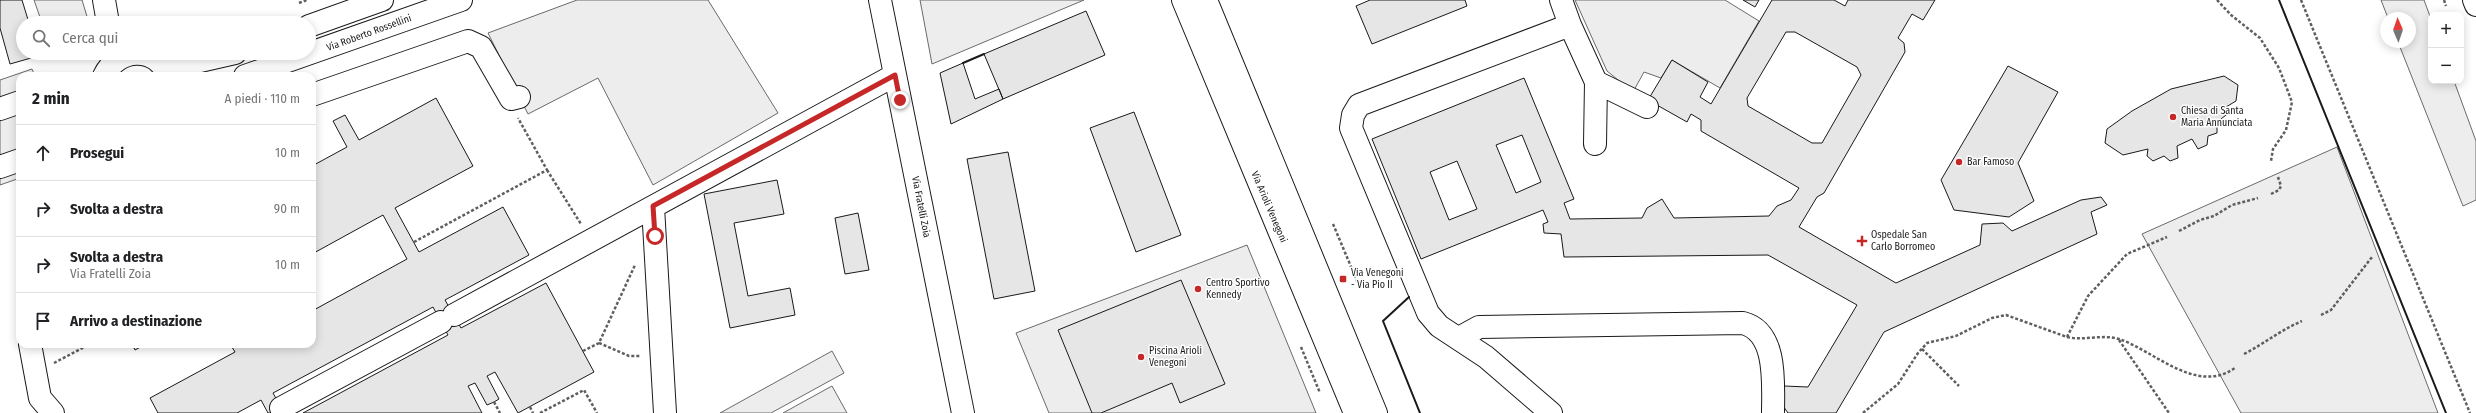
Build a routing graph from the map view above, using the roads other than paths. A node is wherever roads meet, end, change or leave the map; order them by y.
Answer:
1 (382, 0) edge
2 (460, 0) edge
3 (880, 0) edge
4 (1183, 0) edge
5 (1206, 0) edge
6 (1561, 0) edge
7 (2474, 0) edge
8 (2476, 5) edge
9 (316, 24) edge
10 (1578, 27) junction
11 (316, 46) edge
12 (186, 60) edge
13 (271, 60) edge
14 (157, 64) edge
15 (249, 67) edge
16 (895, 75) junction
17 (1596, 82) junction
18 (316, 94) edge
19 (519, 97) road end
20 (16, 103) edge
21 (1647, 107) dead end
22 (0, 109) edge
23 (1595, 144) dead end
24 (16, 161) edge
25 (0, 167) edge
26 (653, 206) junction
27 (1459, 338) junction
28 (31, 348) edge
29 (281, 408) dead end
30 (53, 413) edge
31 (666, 413) edge
32 (963, 413) edge
33 (1355, 413) edge
34 (1376, 413) edge
35 (1551, 413) edge
36 (1773, 413) edge

1 - 9 street
2 - 11 street, Via Roberto Rossellini
3 - 16 street, Via Fratelli Zoia
4 - 33 street, Via Arioli Venegoni
5 - 34 street, Via Arioli Venegoni
6 - 10 street
7 - 8 street
10 - 17 street
10 - 27 street
12 - 14 street
13 - 15 street, Via Roberto Rossellini
16 - 26 street
16 - 32 street, Via Fratelli Zoia
17 - 21 street
17 - 23 street
18 - 19 street
20 - 22 street
24 - 25 street
26 - 29 street
26 - 31 street
27 - 35 street
27 - 36 street
28 - 30 street

